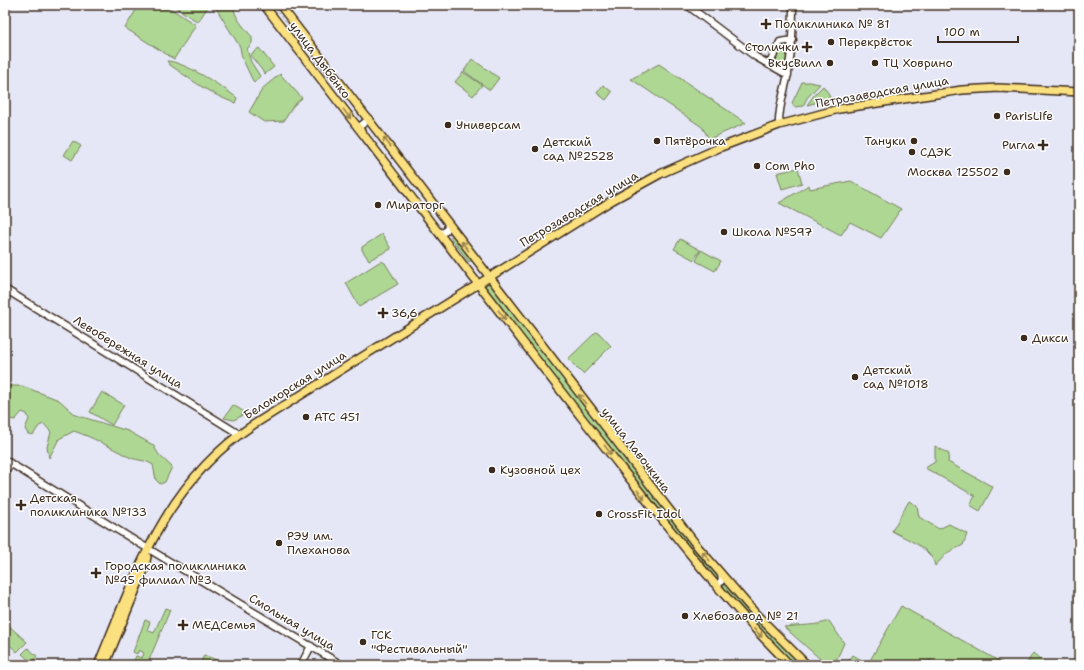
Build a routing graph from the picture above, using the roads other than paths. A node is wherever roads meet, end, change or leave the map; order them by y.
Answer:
1 (264, 5) edge
2 (280, 5) edge
3 (687, 5) edge
4 (793, 5) edge
5 (793, 40) junction
6 (769, 66) junction
7 (788, 75) junction
8 (1079, 92) edge
9 (369, 119) junction
10 (779, 125) junction
11 (358, 128) junction
12 (447, 222) junction
13 (436, 230) junction
14 (489, 277) junction
15 (478, 284) junction
16 (5, 290) edge
17 (239, 434) junction
18 (5, 460) edge
19 (12, 464) junction
20 (5, 471) edge
21 (149, 549) junction
22 (721, 575) junction
23 (712, 582) junction
24 (731, 586) junction
25 (722, 594) junction
26 (311, 646) junction
27 (98, 665) edge
28 (105, 665) edge
29 (301, 665) edge
30 (342, 665) edge
31 (790, 665) edge
32 (807, 665) edge

1 -> 11 main road, улица Дыбенко
2 - 9 main road, улица Дыбенко
3 - 6 street
4 - 5 street
5 - 6 street
5 - 7 street
6 - 7 street
7 - 10 street
8 - 10 main road, Петрозаводская улица
9 - 11 street
12 -> 9 main road, улица Дыбенко
10 - 14 main road, Петрозаводская улица
11 - 13 main road, улица Дыбенко
12 - 13 street
14 -> 12 main road, улица Дыбенко
13 - 15 main road, улица Дыбенко
14 - 15 main road, Беломорская улица
22 -> 14 main road, улица Лавочкина
15 - 17 main road, Беломорская улица
15 -> 23 main road, улица Лавочкина
16 - 17 street, Левобережная улица
17 - 21 main road, Беломорская улица
18 - 19 street, Смольная улица
19 - 20 street
19 - 21 street, Смольная улица
21 - 26 street, Смольная улица
21 - 27 main road, Беломорская улица
21 - 28 main road, Беломорская улица
22 - 23 street
22 - 24 main road, улица Лавочкина
23 - 25 main road, улица Лавочкина
24 - 25 street
24 - 32 main road, улица Лавочкина
25 -> 31 main road, улица Лавочкина
26 - 29 street
26 - 30 street, Смольная улица

